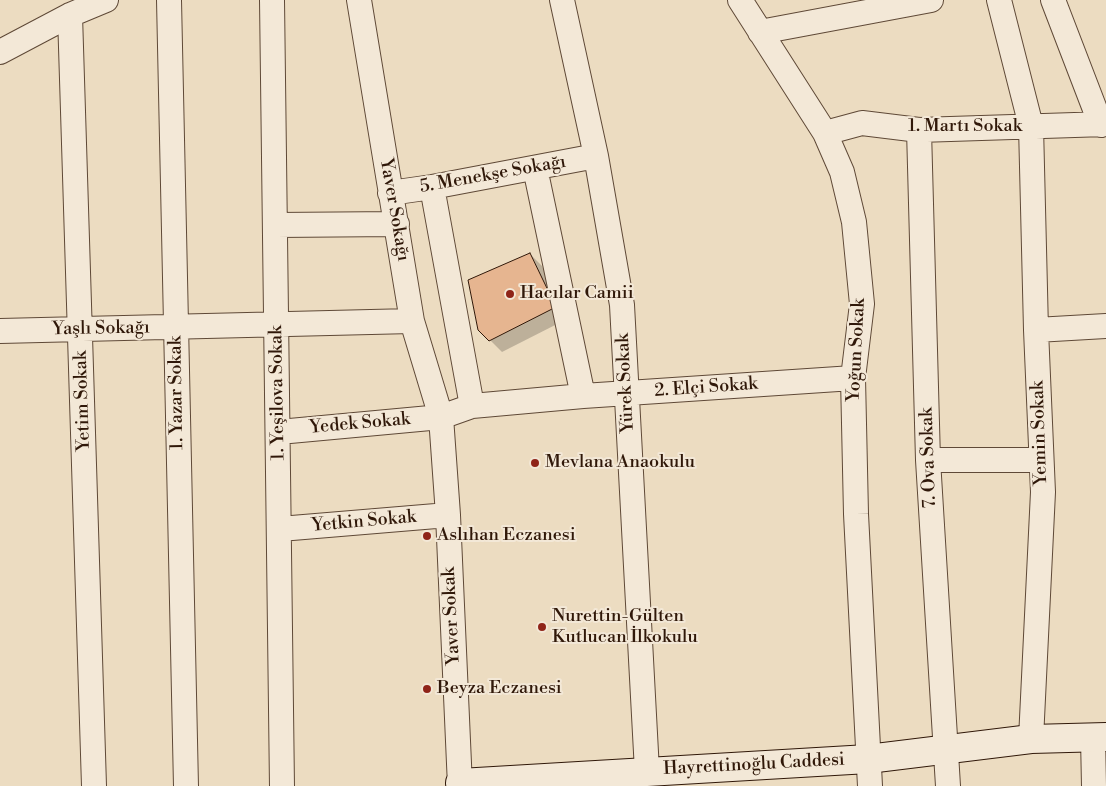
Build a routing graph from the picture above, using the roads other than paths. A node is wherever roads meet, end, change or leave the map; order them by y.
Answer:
1 (106, 0) edge
2 (170, 0) edge
3 (272, 0) edge
4 (359, 0) edge
5 (562, 0) edge
6 (740, 0) edge
7 (999, 0) edge
8 (1053, 0) edge
9 (922, 1) edge
10 (70, 15) junction
11 (760, 32) junction
12 (0, 52) edge
13 (1104, 124) edge
14 (1031, 126) junction
15 (919, 130) junction
16 (825, 133) junction
17 (596, 156) junction
18 (535, 168) junction
19 (432, 187) junction
20 (390, 193) junction
21 (397, 224) junction
22 (276, 225) junction
23 (412, 321) junction
24 (277, 324) junction
25 (1106, 326) edge
26 (175, 327) junction
27 (81, 329) junction
28 (1036, 330) junction
29 (0, 332) edge
30 (853, 378) junction
31 (627, 393) junction
32 (584, 396) junction
33 (472, 406) junction
34 (441, 416) junction
35 (279, 432) junction
36 (928, 460) junction
37 (1042, 460) junction
38 (448, 515) junction
39 (280, 529) junction
40 (1100, 737) edge
41 (1030, 739) junction
42 (945, 750) junction
43 (868, 759) junction
44 (647, 771) junction
45 (460, 784) edge
46 (94, 786) edge
47 (186, 786) edge
48 (282, 786) edge
49 (870, 786) edge
50 (948, 786) edge
51 (1094, 786) edge

1 - 10 street
2 - 26 street, 1. Yazar Sokak
3 - 22 street, 1. Yeşilova Sokak
4 - 20 street, Yaver Sokağı
5 - 17 street, Yürek Sokak
6 - 11 street, Yoğun Sokak
7 - 14 street, Yemin Sokak
8 - 13 street
9 - 11 street
10 - 12 street
10 - 27 street, Yetim Sokak
11 - 16 street, Yoğun Sokak
13 - 14 street, 1. Martı Sokak
14 - 15 street, 1. Martı Sokak
14 - 28 street, Yemin Sokak
15 - 16 street, 1. Martı Sokak
15 - 36 street, 7. Ova Sokak
16 - 30 street, Yoğun Sokak
17 - 18 street, 5. Menekşe Sokağı
17 - 31 street, Yürek Sokak
18 - 19 street, 5. Menekşe Sokağı
18 - 32 street
19 - 20 street, 5. Menekşe Sokağı
19 - 33 street
20 - 21 street, Yaver Sokağı
21 - 22 street
21 - 23 street, Yaver Sokağı
22 - 24 street, 1. Yeşilova Sokak
23 - 24 street, Yaşlı Sokağı
23 - 34 street, Yaver Sokağı
24 - 26 street, Yaşlı Sokağı
24 - 35 street, 1. Yeşilova Sokak
25 - 28 street
26 - 27 street, Yaşlı Sokağı
26 - 47 street, 1. Yazar Sokak
27 - 29 street, Yaşlı Sokağı
27 - 46 street, Yetim Sokak
28 - 37 street, Yemin Sokak
30 - 31 street, 2. Elçi Sokak
30 - 43 street, Yoğun Sokak
31 - 32 street, 2. Elçi Sokak
31 - 44 street, Yürek Sokak
32 - 33 street, 2. Elçi Sokak
33 - 34 street, 2. Elçi Sokak
34 - 35 street, Yedek Sokak
34 - 38 street, Yaver Sokak
35 - 39 street, 1. Yeşilova Sokak
36 - 37 street
36 - 42 street, 7. Ova Sokak
37 - 41 street, Yemin Sokak
38 - 39 street, Yetkin Sokak
38 - 45 street, Yaver Sokak
39 - 48 street, 1. Yeşilova Sokak
40 - 41 main road
40 - 51 street
41 - 42 main road
42 - 43 main road, Hayrettinoğlu Caddesi
42 - 50 street, 7. Ova Sokak
43 - 44 main road, Hayrettinoğlu Caddesi
43 - 49 street, Yoğun Sokak
44 - 45 main road, Hayrettinoğlu Caddesi

